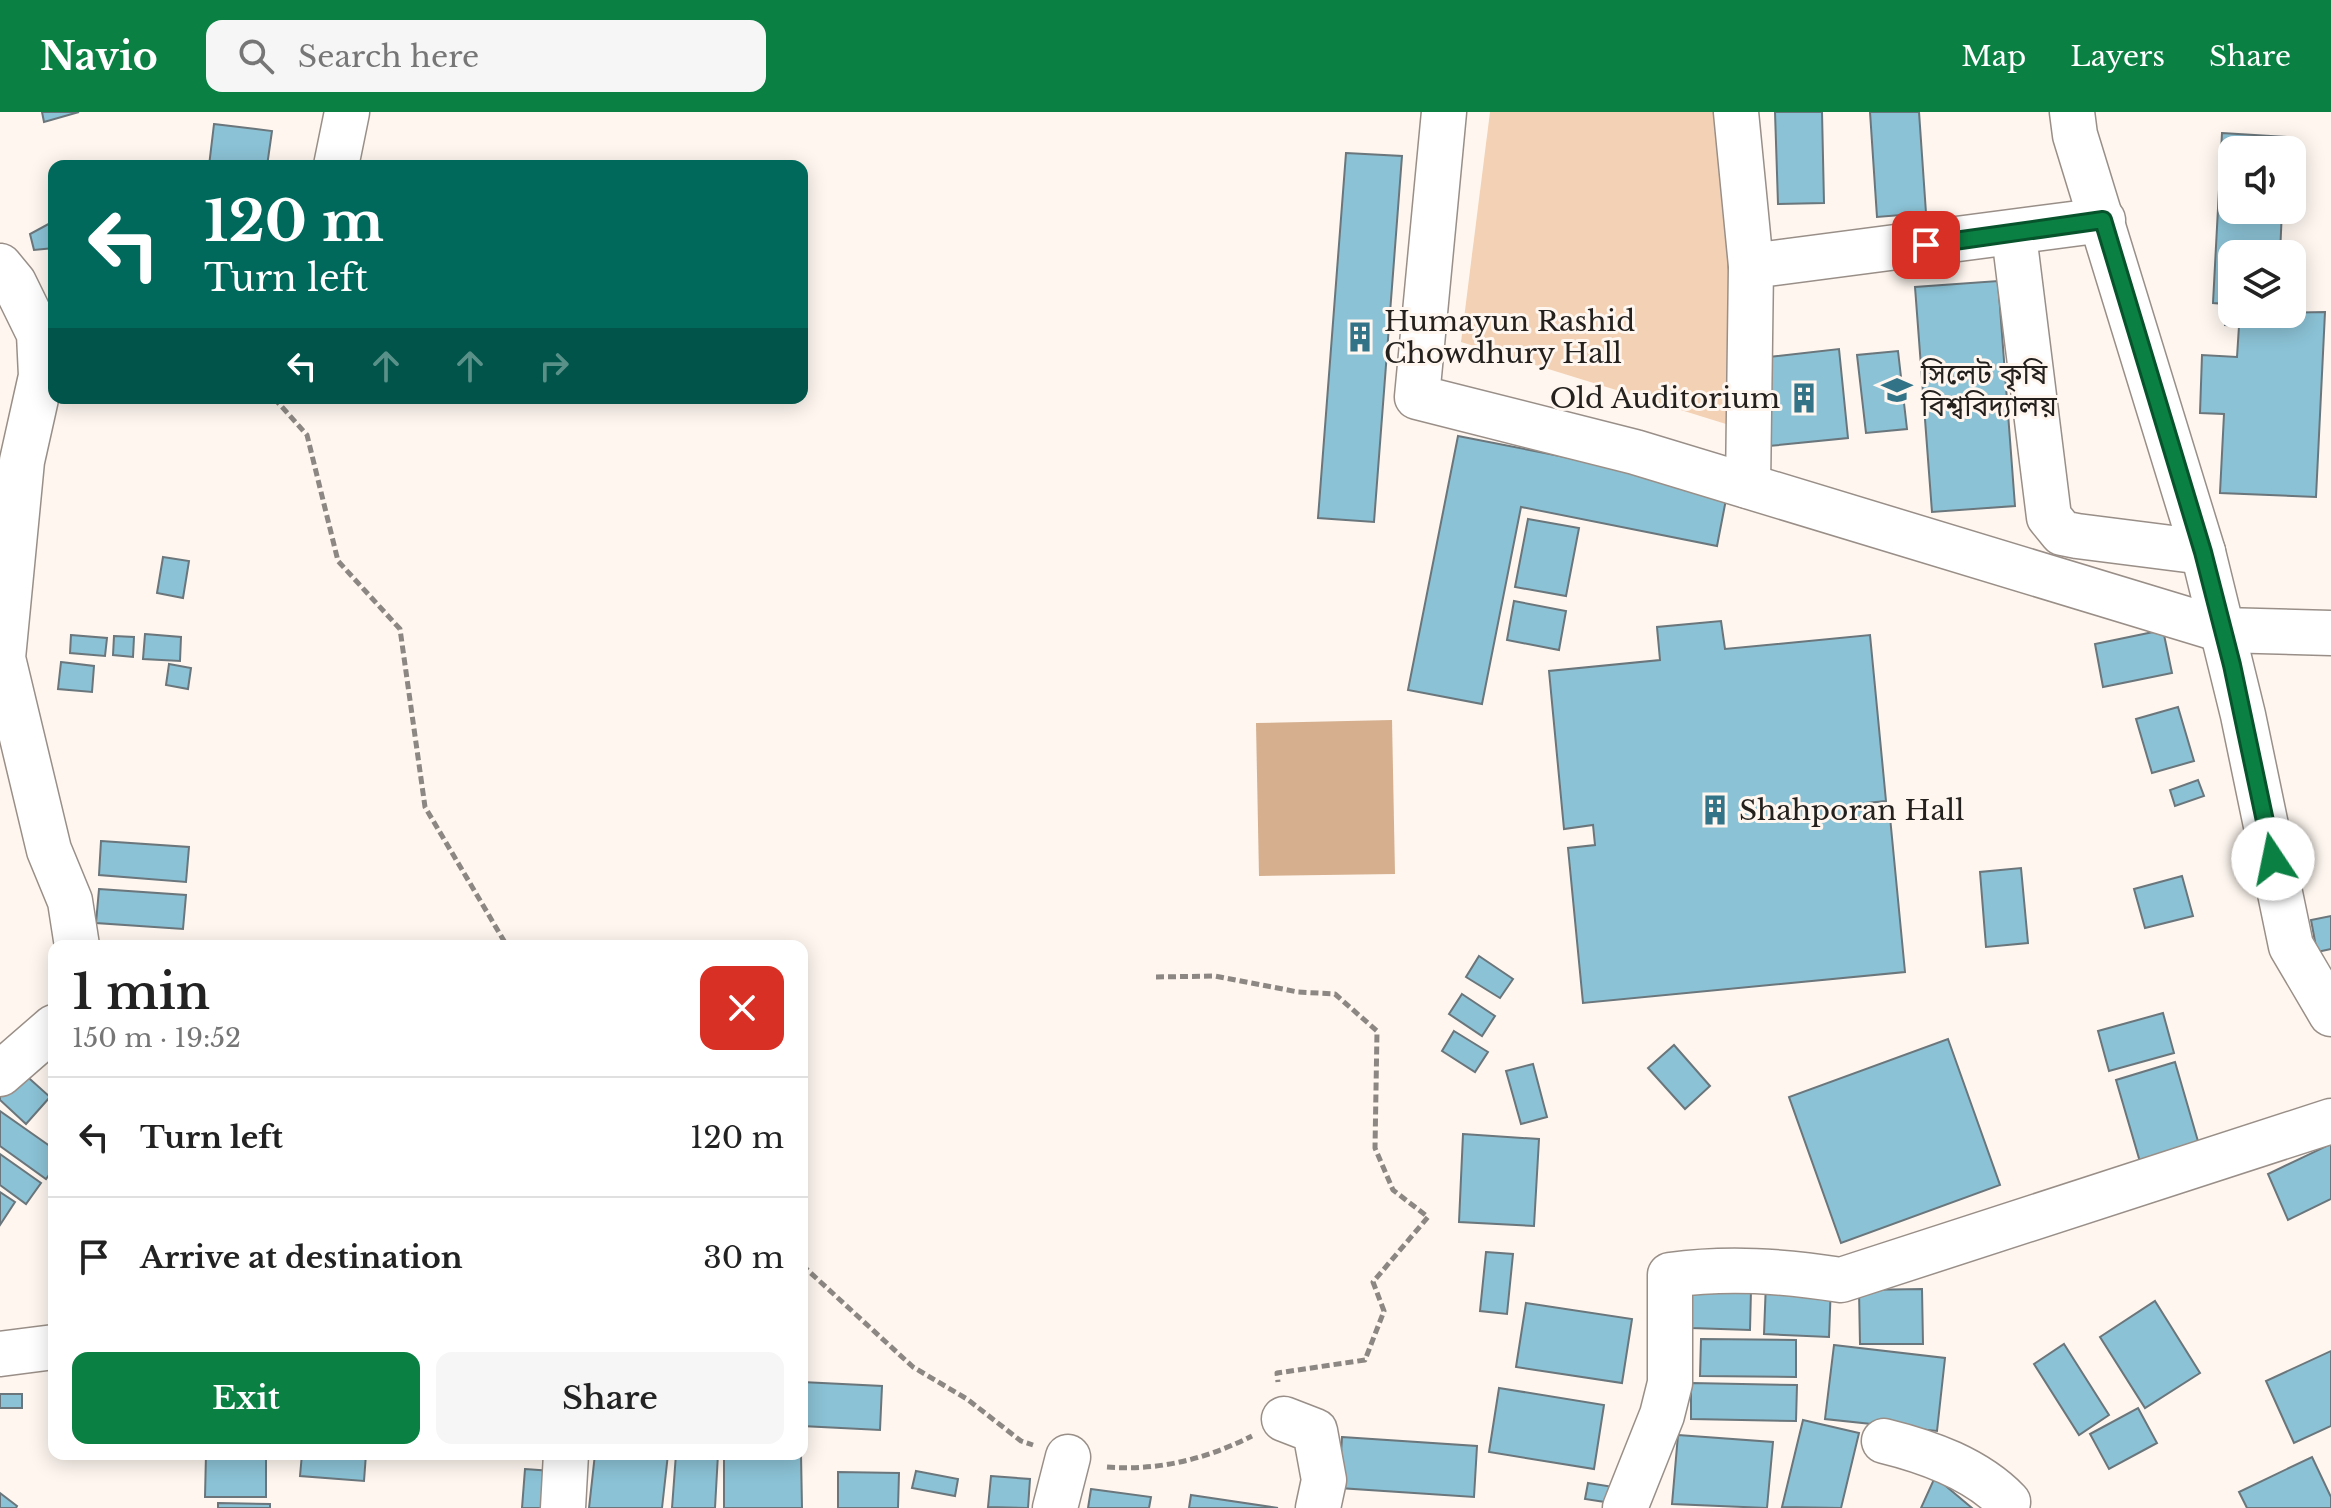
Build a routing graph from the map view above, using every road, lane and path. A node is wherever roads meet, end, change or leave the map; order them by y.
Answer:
1 (347, 112) edge
2 (1444, 112) edge
3 (1736, 112) edge
4 (2072, 112) edge
5 (337, 160) edge
6 (2103, 220) junction
7 (2014, 235) junction
8 (0, 266) edge
9 (1751, 266) junction
10 (279, 404) edge
11 (1748, 486) junction
12 (2203, 552) junction
13 (2222, 630) junction
14 (2331, 633) edge
15 (76, 940) edge
16 (503, 940) edge
17 (1156, 977) dead end
18 (2331, 1014) edge
19 (48, 1032) edge
20 (0, 1074) edge
21 (2331, 1121) edge
22 (808, 1271) edge
23 (48, 1348) edge
24 (0, 1354) edge
25 (1284, 1419) junction
26 (1884, 1441) dead end
27 (1068, 1457) junction
28 (566, 1460) edge
29 (563, 1508) edge
30 (1055, 1508) edge
31 (1318, 1508) edge
32 (1625, 1508) edge
33 (2007, 1508) edge

1 - 5 street
2 - 11 street
3 - 9 street
4 - 6 street
6 - 7 street
6 - 12 street
7 - 9 street
7 - 12 street
8 - 15 street
9 - 11 street
10 - 16 path
11 - 13 street
12 - 13 street
13 - 14 street
13 - 18 street
17 - 25 path
19 - 20 street
21 - 32 street
22 - 27 path
23 - 24 street
25 - 27 path
25 - 31 street
26 - 33 street
27 - 30 street
28 - 29 street

